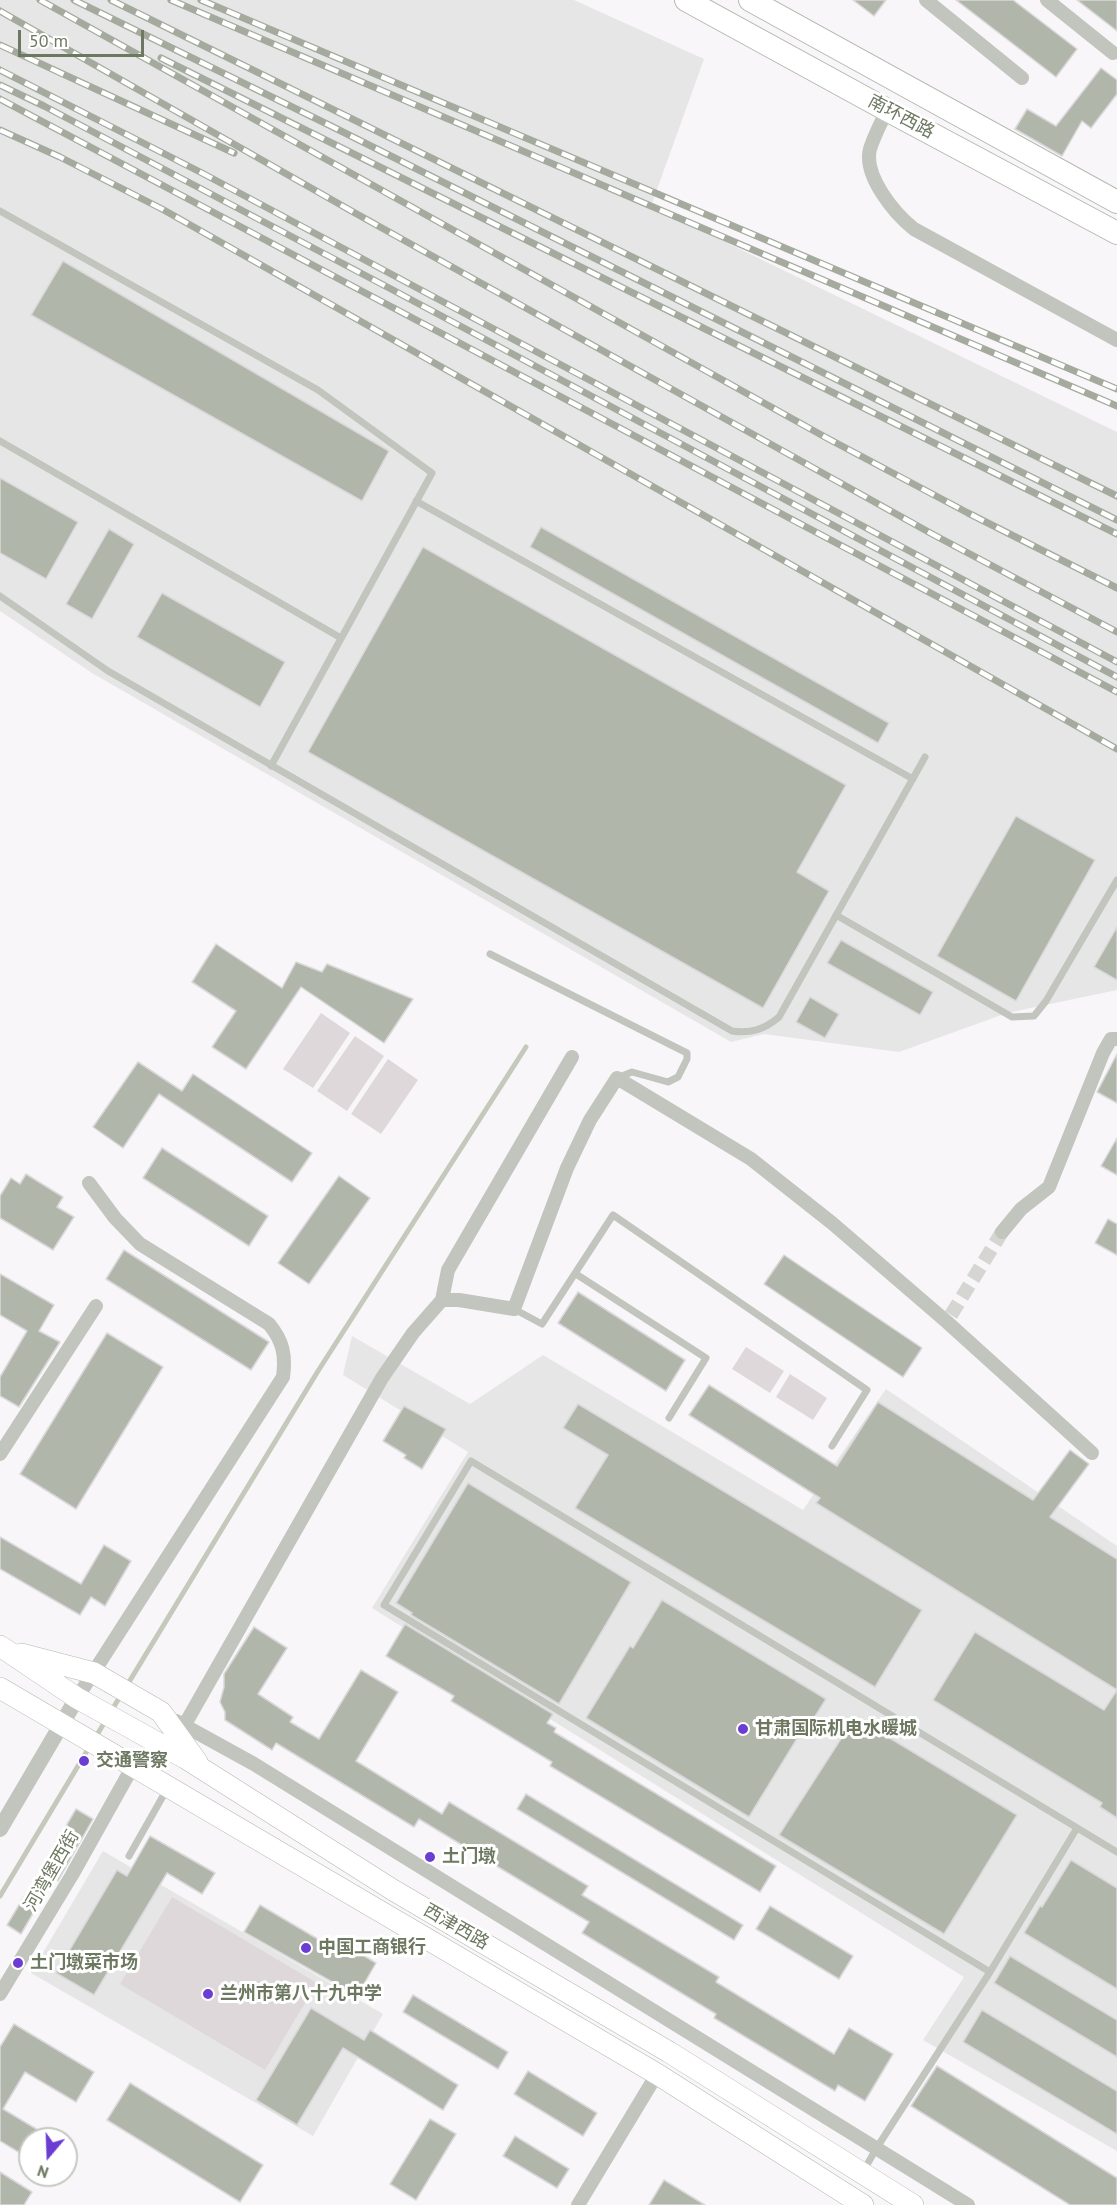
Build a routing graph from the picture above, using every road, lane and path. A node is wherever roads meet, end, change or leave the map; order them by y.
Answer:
1 (686, 0) edge
2 (750, 0) edge
3 (926, 0) edge
4 (1047, 0) edge
5 (1113, 53) dead end
6 (1022, 78) dead end
7 (887, 110) junction
8 (1116, 198) edge
9 (0, 211) edge
10 (1117, 233) edge
11 (1117, 340) edge
12 (0, 441) edge
13 (416, 501) junction
14 (0, 596) edge
15 (341, 638) junction
16 (925, 757) dead end
17 (271, 765) junction
18 (913, 779) junction
19 (1117, 880) edge
20 (837, 915) junction
21 (490, 954) dead end
22 (1117, 1039) edge
23 (572, 1057) dead end
24 (617, 1078) junction
25 (89, 1183) dead end
26 (1002, 1232) tunnel mouth
27 (576, 1274) junction
28 (442, 1300) junction
29 (96, 1306) dead end
30 (514, 1309) junction
31 (669, 1418) dead end
32 (832, 1446) dead end
33 (1092, 1453) dead end
34 (0, 1454) edge
35 (3, 1648) edge
36 (94, 1673) junction
37 (0, 1688) edge
38 (83, 1701) junction
39 (161, 1712) junction
40 (184, 1726) junction
41 (68, 1728) junction
42 (125, 1762) junction
43 (203, 1770) junction
44 (168, 1787) junction
45 (1077, 1828) junction
46 (0, 1829) edge
47 (1117, 1852) edge
48 (129, 1856) dead end
49 (990, 1972) junction
50 (0, 1994) edge
51 (657, 2074) junction
52 (876, 2148) junction
53 (862, 2174) junction
54 (578, 2205) edge
55 (863, 2205) edge
56 (913, 2205) edge
57 (968, 2205) edge

1 - 7 highway, 南环西路
2 - 8 highway, 南环西路
3 - 6 street
4 - 5 street
7 - 10 highway, 南环西路
7 - 11 street
9 - 13 lane
12 - 15 lane
13 - 15 lane
13 - 18 lane
14 - 17 lane
15 - 17 lane
16 - 18 lane
17 - 20 lane
18 - 20 lane
19 - 20 lane
21 - 24 lane
22 - 26 street
23 - 28 street
24 - 30 street
24 - 33 street
25 - 36 street
27 - 30 lane
27 - 31 lane
27 - 32 lane
28 - 30 street
28 - 40 street
29 - 34 street
35 - 36 main road
35 - 38 main road, 西津西路
36 - 38 street
36 - 39 main road
37 - 41 main road, 西津西路
38 - 41 street
38 - 43 main road, 西津西路
39 - 40 street
39 - 43 main road
40 - 52 street
41 - 42 main road, 西津西路
41 - 46 street
42 - 44 main road, 西津西路
42 - 50 street, 河湾堡西街
43 - 53 main road, 西津西路
44 - 48 lane
44 - 51 main road, 西津西路
45 - 47 lane
45 - 49 lane
45 - 49 lane
49 - 52 lane
51 - 54 street
51 - 55 main road, 西津西路
52 - 53 lane
52 - 57 street
53 - 56 main road, 西津西路

